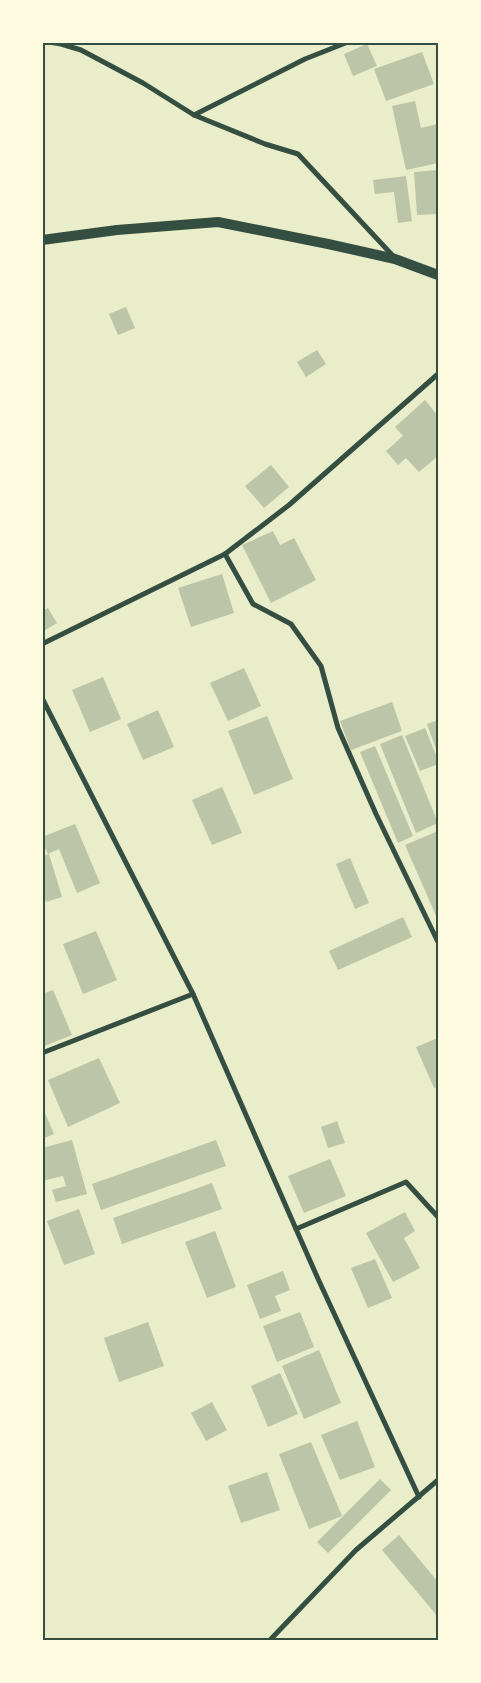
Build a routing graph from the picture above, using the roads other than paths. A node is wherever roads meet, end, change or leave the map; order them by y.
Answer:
1 (50, 42) edge
2 (348, 42) edge
3 (194, 114) junction
4 (42, 240) edge
5 (395, 259) junction
6 (438, 275) edge
7 (438, 374) edge
8 (225, 554) junction
9 (42, 644) edge
10 (42, 698) edge
11 (438, 942) edge
12 (193, 994) junction
13 (42, 1053) edge
14 (438, 1217) edge
15 (296, 1229) junction
16 (438, 1480) edge
17 (419, 1497) junction
18 (270, 1640) edge

1 - 3 street
2 - 3 street
3 - 5 street
4 - 5 main road
5 - 6 main road
7 - 8 street
8 - 9 street
8 - 11 street
10 - 12 street
12 - 13 street
12 - 15 street
14 - 15 street
15 - 17 street
16 - 17 street
17 - 18 street

